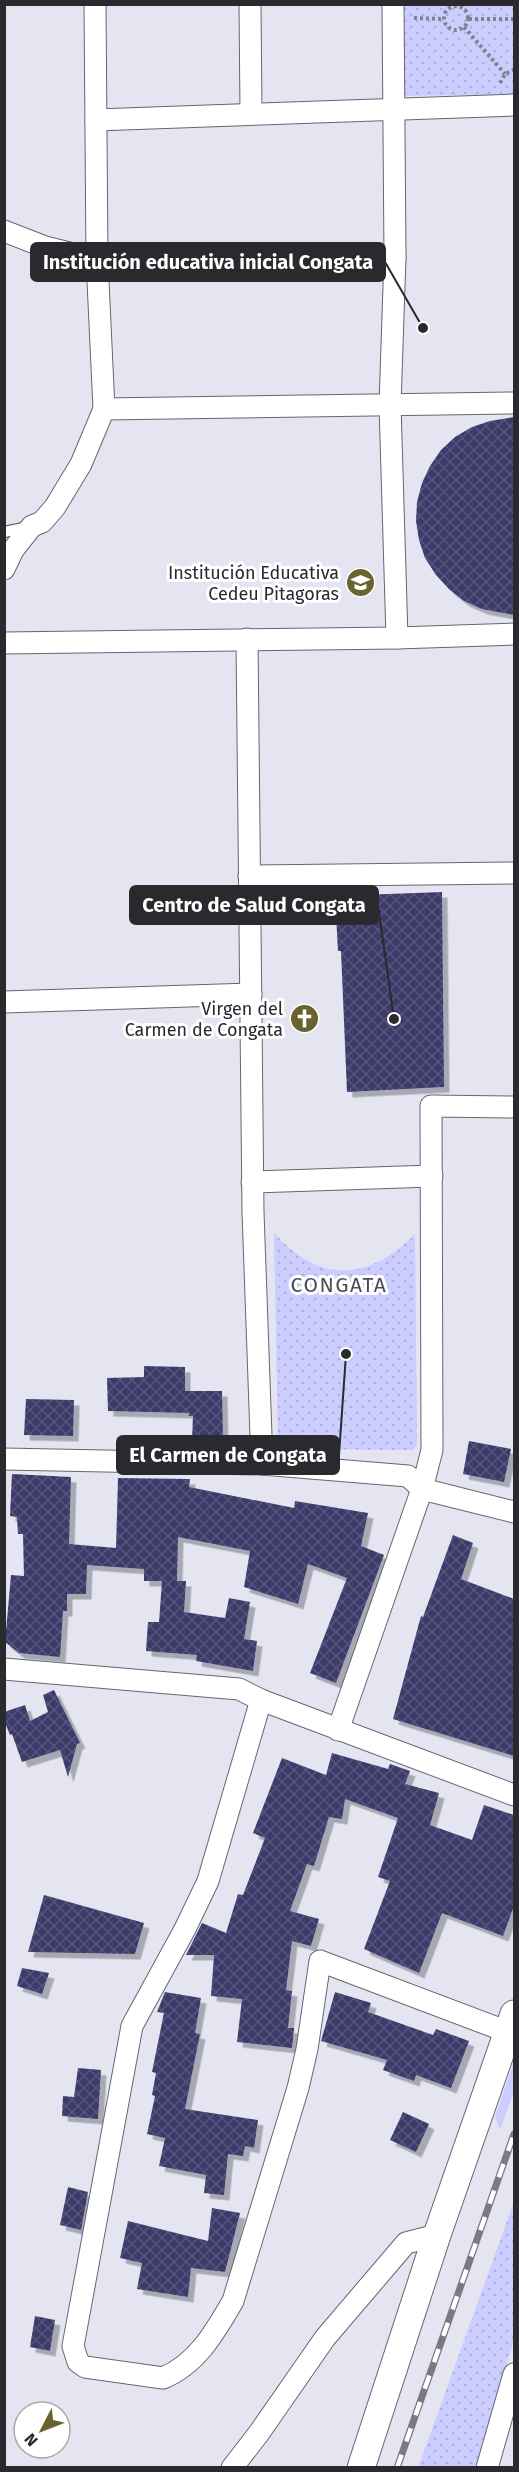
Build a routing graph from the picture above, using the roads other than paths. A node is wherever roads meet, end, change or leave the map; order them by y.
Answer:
1 (95, 4) edge
2 (250, 4) edge
3 (399, 11) edge
4 (514, 105) edge
5 (396, 110) junction
6 (251, 113) junction
7 (96, 120) junction
8 (4, 231) edge
9 (395, 257) junction
10 (97, 260) junction
11 (514, 404) edge
12 (390, 405) junction
13 (104, 408) junction
14 (32, 526) junction
15 (4, 532) edge
16 (4, 569) edge
17 (514, 634) edge
18 (397, 638) junction
19 (247, 639) junction
20 (4, 643) edge
21 (514, 873) edge
22 (249, 876) junction
23 (251, 994) junction
24 (4, 1002) edge
25 (514, 1107) edge
26 (432, 1176) junction
27 (252, 1182) junction
28 (4, 1459) edge
29 (262, 1464) junction
30 (422, 1489) junction
31 (514, 1512) edge
32 (4, 1669) edge
33 (261, 1700) junction
34 (338, 1730) junction
35 (514, 1795) edge
36 (511, 2023) edge
37 (437, 2235) junction
38 (514, 2374) edge
39 (232, 2468) edge
40 (361, 2468) edge
41 (487, 2468) edge

1 - 7 street
2 - 6 street
3 - 5 street
4 - 5 street
5 - 6 street
5 - 9 street
6 - 7 street
7 - 10 street
8 - 10 street
9 - 10 street
9 - 12 street
10 - 13 street
11 - 12 street
12 - 13 street
12 - 18 street
13 - 14 street
14 - 15 lane
14 - 16 street
17 - 18 street
18 - 19 street
19 - 20 street
19 - 22 street
21 - 22 street
22 - 23 street
23 - 24 street
23 - 27 street
25 - 26 street
26 - 27 street
26 - 30 street
27 - 29 street
28 - 29 street
29 - 30 street
30 - 31 street
30 - 34 street
32 - 33 street
33 - 34 street
33 - 36 street
34 - 35 street
36 - 37 street
37 - 39 street
37 - 40 street
38 - 41 street

